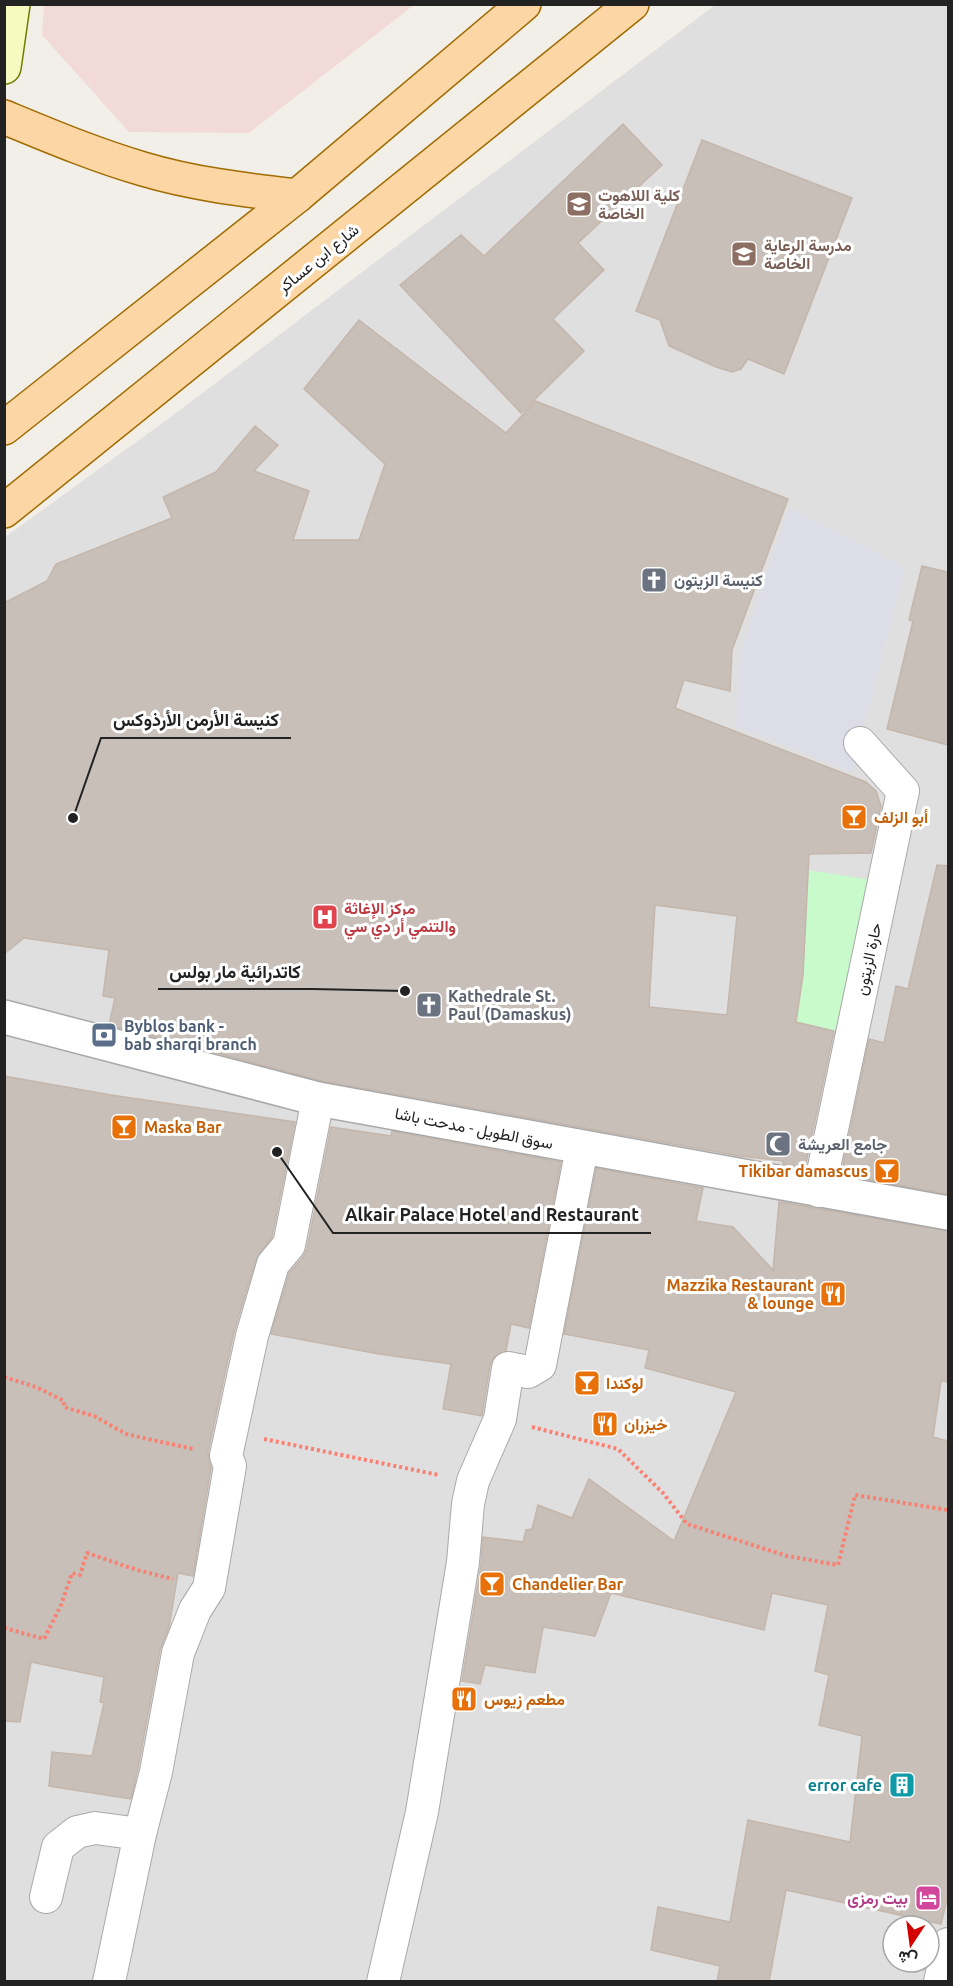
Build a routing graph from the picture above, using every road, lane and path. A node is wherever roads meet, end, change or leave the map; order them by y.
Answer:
1 (14, 4) edge
2 (524, 4) edge
3 (632, 4) edge
4 (4, 67) edge
5 (4, 117) edge
6 (297, 196) junction
7 (4, 428) edge
8 (4, 511) edge
9 (860, 743) dead end
10 (4, 1017) edge
11 (318, 1099) junction
12 (582, 1148) junction
13 (819, 1191) junction
14 (948, 1213) edge
15 (4, 1377) edge
16 (500, 1419) junction
17 (229, 1444) junction
18 (473, 1481) junction
19 (948, 1510) edge
20 (209, 1588) junction
21 (4, 1628) edge
22 (140, 1834) junction
23 (46, 1897) dead end
24 (948, 1944) edge
25 (109, 1982) edge
26 (383, 1982) edge
27 (940, 1982) edge

1 - 4 main road
2 - 6 main road
3 - 8 main road, شارع ابن عساكر
5 - 6 main road
6 - 7 main road
9 - 13 street, حارة الزيتون
10 - 11 street, سوق الطويل - مدحت باشا
11 - 12 street, سوق الطويل - مدحت باشا
11 - 17 street
12 - 13 street, سوق الطويل - مدحت باشا
12 - 16 street
13 - 14 street, سوق الطويل - مدحت باشا
15 - 17 path
16 - 18 street
16 - 19 path
17 - 18 path
17 - 20 street
18 - 26 street
20 - 21 path
20 - 22 street
22 - 23 street
22 - 25 street
24 - 27 street

